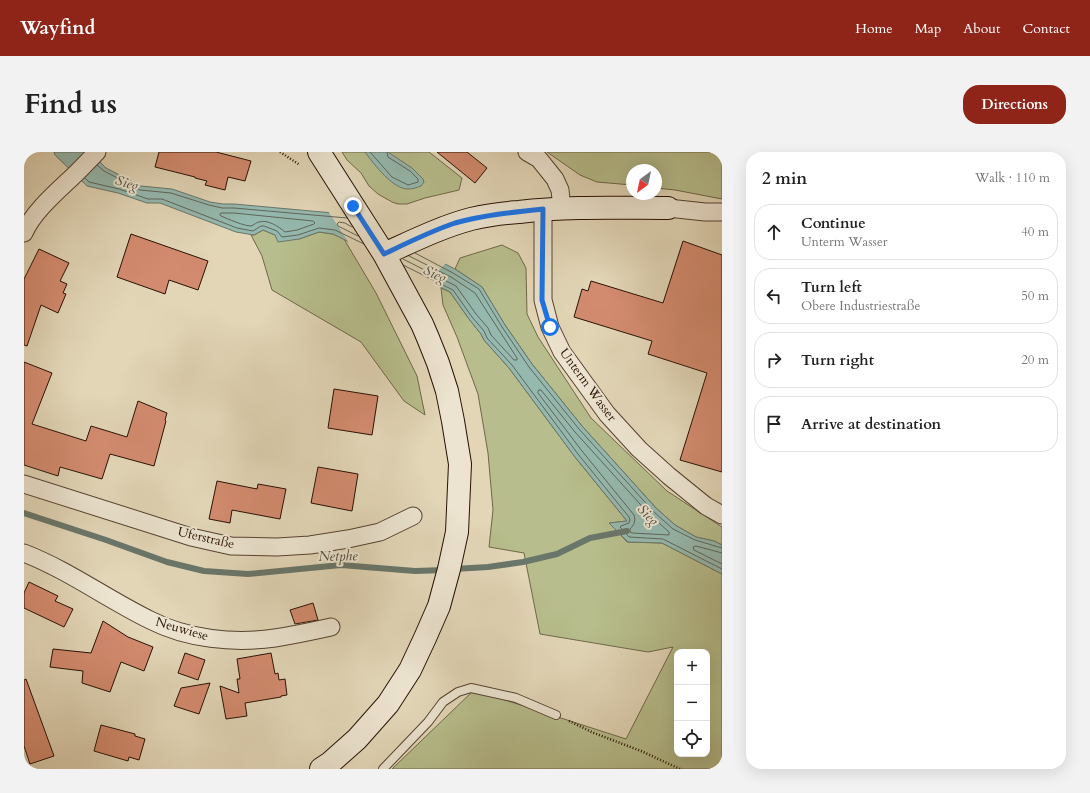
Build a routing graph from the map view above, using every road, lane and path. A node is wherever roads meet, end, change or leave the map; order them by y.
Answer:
1 (97, 152) edge
2 (319, 152) edge
3 (527, 152) edge
4 (668, 208) joint
5 (552, 209) junction
6 (722, 212) edge
7 (25, 228) edge
8 (384, 254) junction
9 (24, 484) edge
10 (722, 515) edge
11 (414, 516) dead end
12 (24, 553) edge
13 (332, 627) dead end
14 (556, 715) joint
15 (321, 769) edge
16 (383, 769) edge
17 (680, 769) edge

1 - 7 street
2 - 8 main road
3 - 5 street, Unterm Wasser
4 - 5 main road
4 - 6 street
5 - 8 main road
5 - 10 street, Unterm Wasser
8 - 15 main road
9 - 11 street, Uferstraße
12 - 13 street, Neuwiese
14 - 16 lane
14 - 17 path

